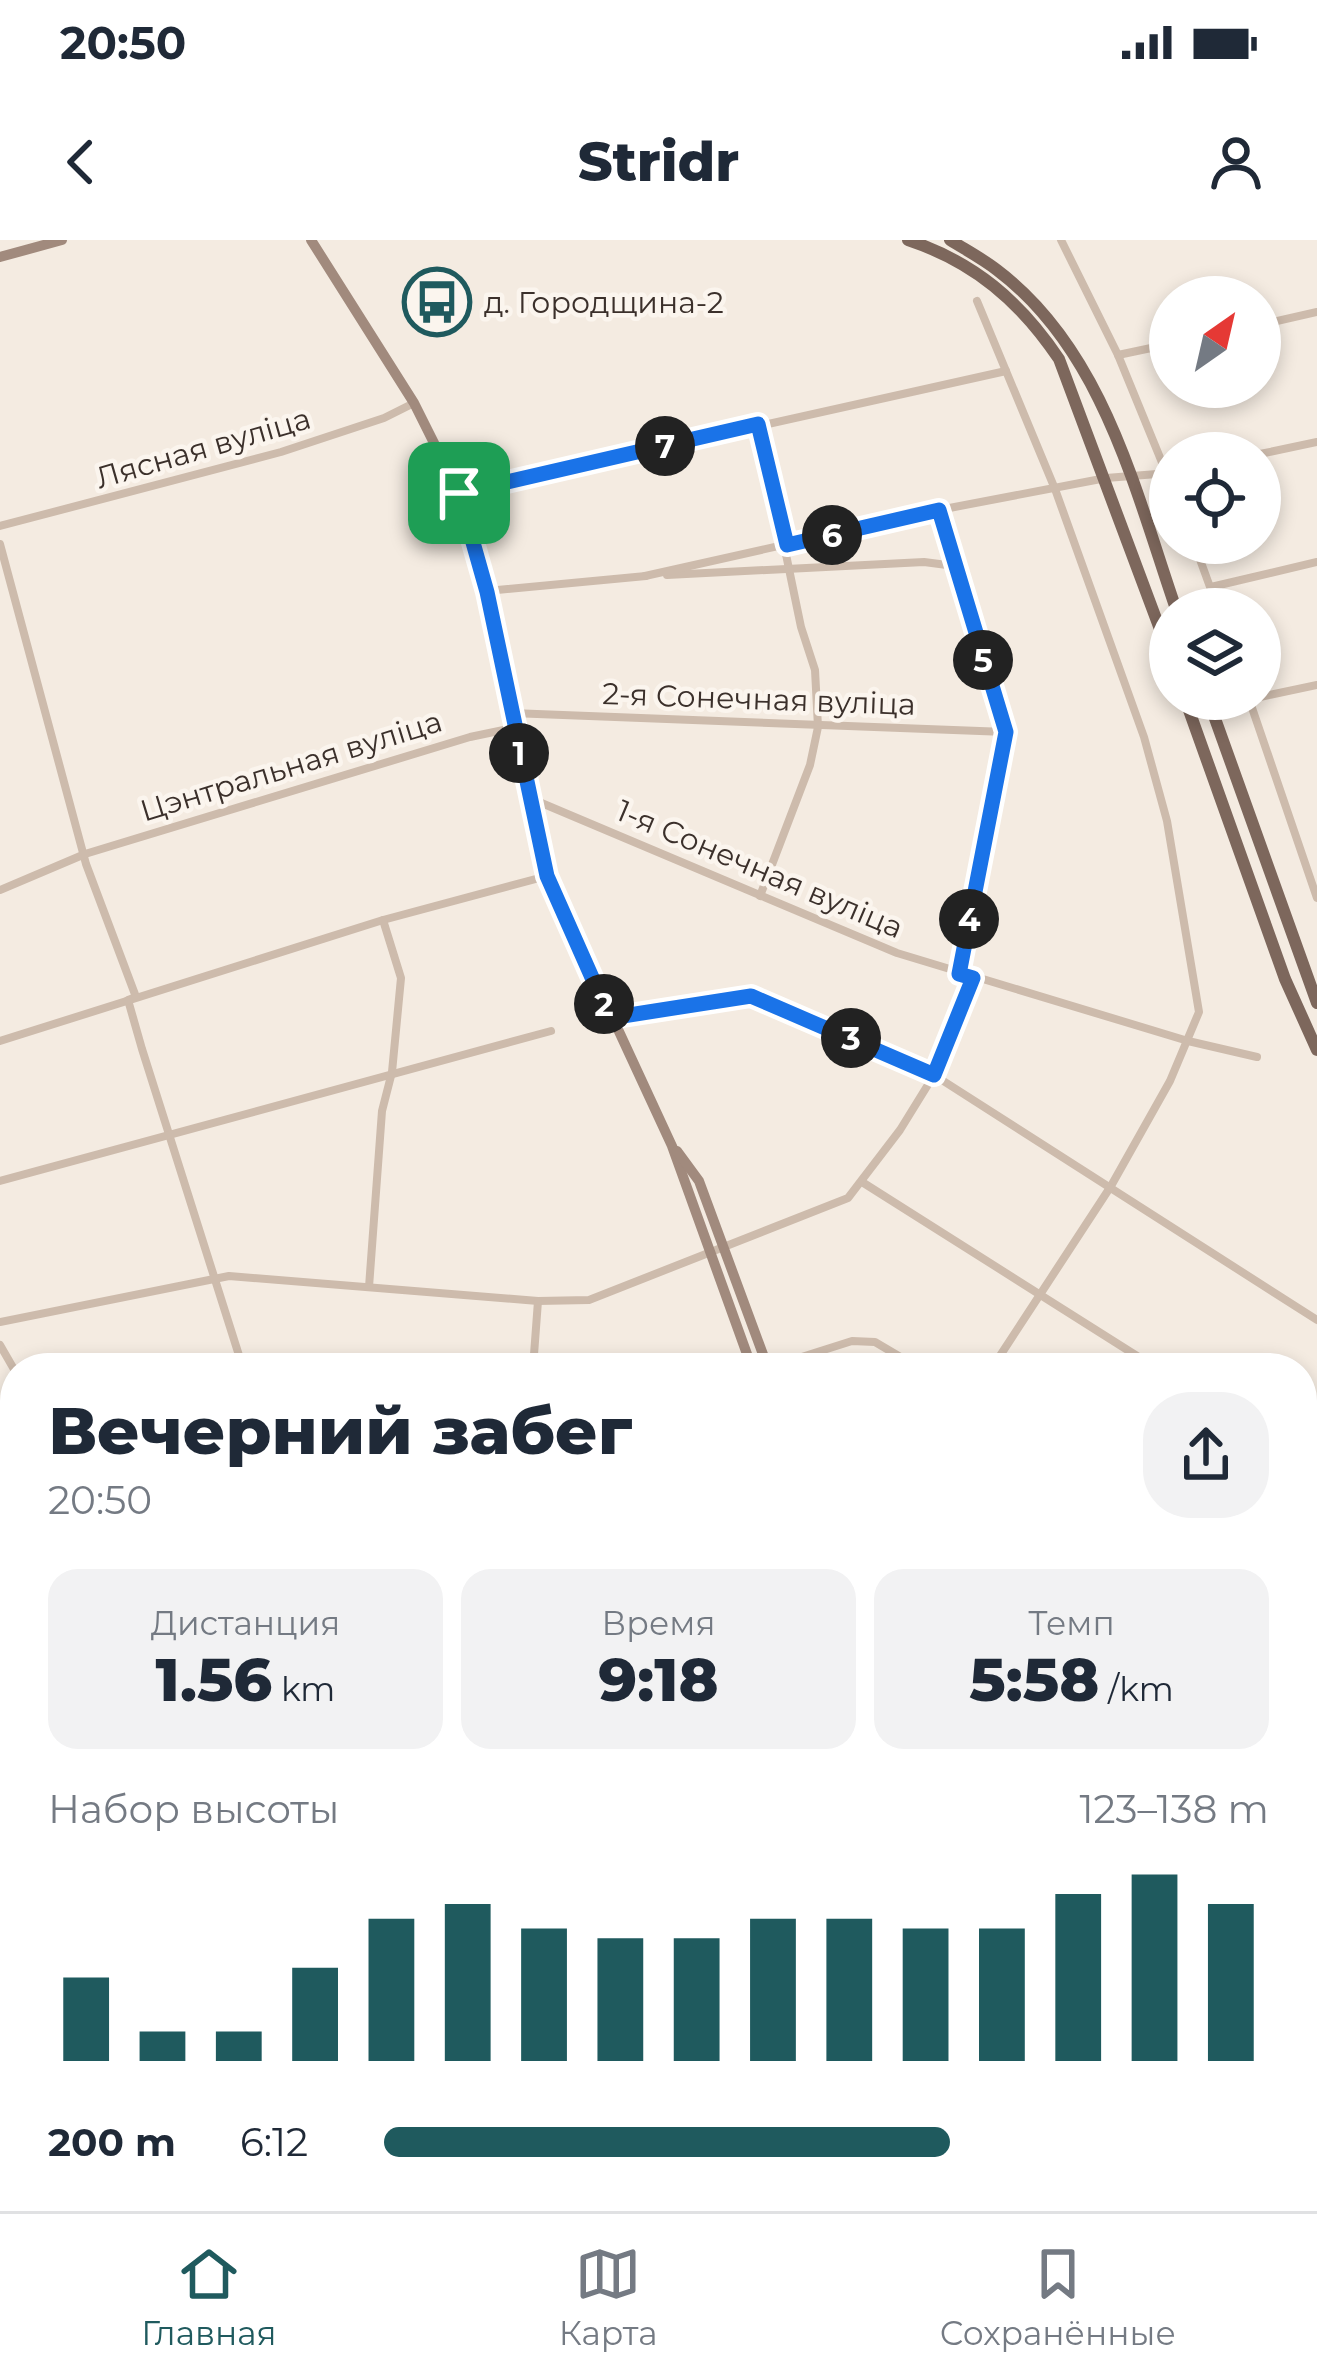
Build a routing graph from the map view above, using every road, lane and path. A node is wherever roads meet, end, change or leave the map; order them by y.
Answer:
1 (62, 240) edge
2 (311, 240) edge
3 (908, 240) edge
4 (950, 240) edge
5 (1060, 240) edge
6 (0, 257) edge
7 (977, 301) dead end
8 (1317, 313) edge
9 (1281, 321) edge
10 (1149, 348) edge
11 (1118, 355) junction
12 (1006, 371) junction
13 (414, 403) junction
14 (758, 424) junction
15 (1150, 432) edge
16 (1317, 442) edge
17 (1281, 450) edge
18 (1130, 476) junction
19 (1149, 476) edge
20 (1106, 478) junction
21 (1055, 489) junction
22 (459, 493) junction
23 (939, 510) junction
24 (0, 526) edge
25 (0, 544) edge
26 (787, 545) junction
27 (1317, 562) edge
28 (1202, 564) edge
29 (791, 570) junction
30 (956, 575) junction
31 (645, 576) junction
32 (1210, 587) joint
33 (1169, 588) edge
34 (487, 592) junction
35 (1149, 598) edge
36 (1317, 685) edge
37 (1281, 693) edge
38 (511, 713) junction
39 (1192, 720) edge
40 (1216, 720) edge
41 (1256, 720) edge
42 (818, 727) junction
43 (513, 728) junction
44 (1006, 732) junction
45 (530, 799) junction
46 (85, 854) junction
47 (547, 876) junction
48 (0, 890) edge
49 (760, 896) junction
50 (1317, 898) edge
51 (383, 920) junction
52 (959, 974) junction
53 (973, 978) junction
54 (132, 999) junction
55 (1317, 1003) edge
56 (610, 1018) junction
57 (550, 1031) dead end
58 (0, 1041) edge
59 (1188, 1041) junction
60 (1317, 1050) edge
61 (1257, 1057) dead end
62 (392, 1072) junction
63 (934, 1075) junction
64 (168, 1134) junction
65 (672, 1146) junction
66 (0, 1181) edge
67 (862, 1182) junction
68 (1111, 1186) junction
69 (725, 1246) junction
70 (711, 1251) junction
71 (216, 1278) junction
72 (369, 1287) junction
73 (1040, 1294) junction
74 (538, 1301) junction
75 (1317, 1320) edge
76 (0, 1322) edge
77 (238, 1353) edge
78 (533, 1353) edge
79 (747, 1353) edge
80 (762, 1353) edge
81 (814, 1353) edge
82 (894, 1353) edge
83 (1002, 1353) edge
84 (1132, 1353) edge

1 - 6 main road
2 - 13 main road
3 - 20 main road
4 - 18 main road
5 - 11 street
7 - 12 street
8 - 9 street
10 - 11 street
11 - 15 street
12 - 14 street
12 - 21 street
13 - 22 main road
13 - 24 street, Лясная вуліца
14 - 22 street
14 - 26 street
16 - 17 street
18 - 19 street
18 - 20 street
18 - 33 main road
20 - 21 street
20 - 35 main road
21 - 23 street
21 - 59 street
22 - 34 main road
23 - 26 street
23 - 30 street
25 - 46 street
26 - 29 street
26 - 31 street
27 - 32 street
28 - 32 street
29 - 30 street
29 - 31 street
29 - 42 street
30 - 44 street
31 - 34 street
34 - 38 main road
36 - 37 street
38 - 42 street, 2-я Сонечная вуліца
38 - 43 main road
39 - 60 main road
40 - 55 main road
41 - 50 street
42 - 44 street, 2-я Сонечная вуліца
42 - 49 street
43 - 45 main road
43 - 46 street, Цэнтральная вуліца
44 - 52 street
45 - 47 main road
45 - 49 street, 1-я Сонечная вуліца
46 - 48 street, Цэнтральная вуліца
46 - 54 street
47 - 51 street
47 - 56 main road
49 - 52 street, 1-я Сонечная вуліца
51 - 54 street
51 - 62 street
52 - 53 street, 1-я Сонечная вуліца
53 - 59 street, 1-я Сонечная вуліца
53 - 63 street
54 - 58 street
54 - 64 street
56 - 63 street
56 - 65 main road
57 - 62 street
59 - 61 street, 1-я Сонечная вуліца
59 - 68 street
62 - 64 street
62 - 72 street
63 - 67 street
63 - 68 street
64 - 66 street
64 - 71 street
65 - 69 main road
65 - 70 main road
67 - 69 street
67 - 73 street
68 - 73 street
68 - 75 street
69 - 70 street
69 - 80 main road
70 - 74 street
70 - 79 main road
71 - 72 street
71 - 76 street
71 - 77 street
72 - 74 street
73 - 83 street
73 - 84 street
74 - 78 street
81 - 82 street

